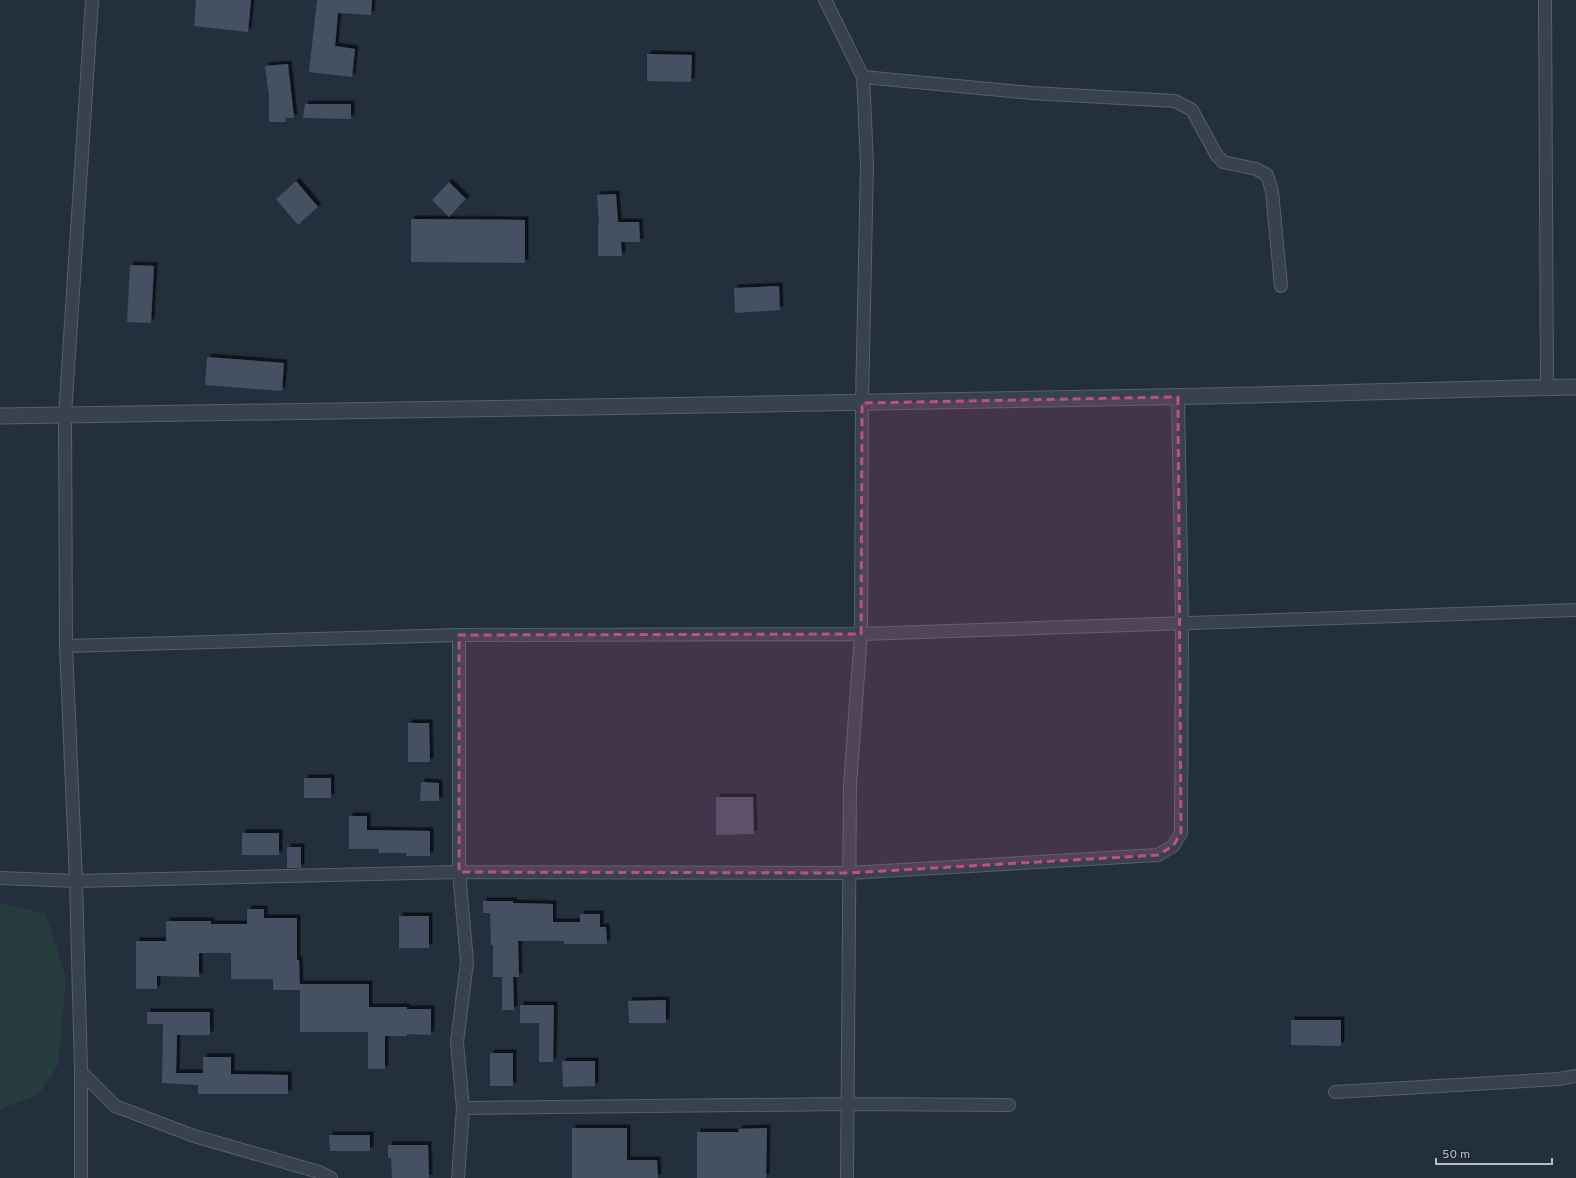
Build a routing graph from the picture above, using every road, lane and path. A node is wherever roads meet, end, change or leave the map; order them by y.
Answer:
1 (92, 0) edge
2 (825, 0) edge
3 (1545, 0) edge
4 (863, 77) junction
5 (1281, 286) dead end
6 (1547, 387) junction
7 (1576, 387) edge
8 (1178, 397) junction
9 (862, 403) junction
10 (65, 415) junction
11 (0, 416) edge
12 (1576, 610) edge
13 (1182, 622) junction
14 (861, 634) junction
15 (459, 635) junction
16 (66, 646) junction
17 (459, 872) junction
18 (849, 873) junction
19 (0, 878) edge
20 (76, 881) junction
21 (81, 1072) junction
22 (1576, 1076) edge
23 (1335, 1092) dead end
24 (848, 1104) junction
25 (1009, 1105) dead end
26 (462, 1108) junction
27 (81, 1178) edge
28 (331, 1178) edge
29 (458, 1178) edge
30 (847, 1178) edge

1 - 10 street
2 - 4 street
3 - 6 street
4 - 5 street
4 - 9 street
6 - 7 street
6 - 8 street
8 - 9 street
8 - 13 street
9 - 10 street
9 - 14 street
10 - 11 street
10 - 16 street
12 - 13 street
13 - 14 street
13 - 18 street
14 - 15 street
14 - 18 street
15 - 16 street
15 - 17 street
16 - 20 street
17 - 18 street
17 - 20 street
17 - 26 street
18 - 24 street
19 - 20 street
20 - 21 street
21 - 27 street
21 - 28 street
22 - 23 street
24 - 25 street
24 - 26 street
24 - 30 street
26 - 29 street

